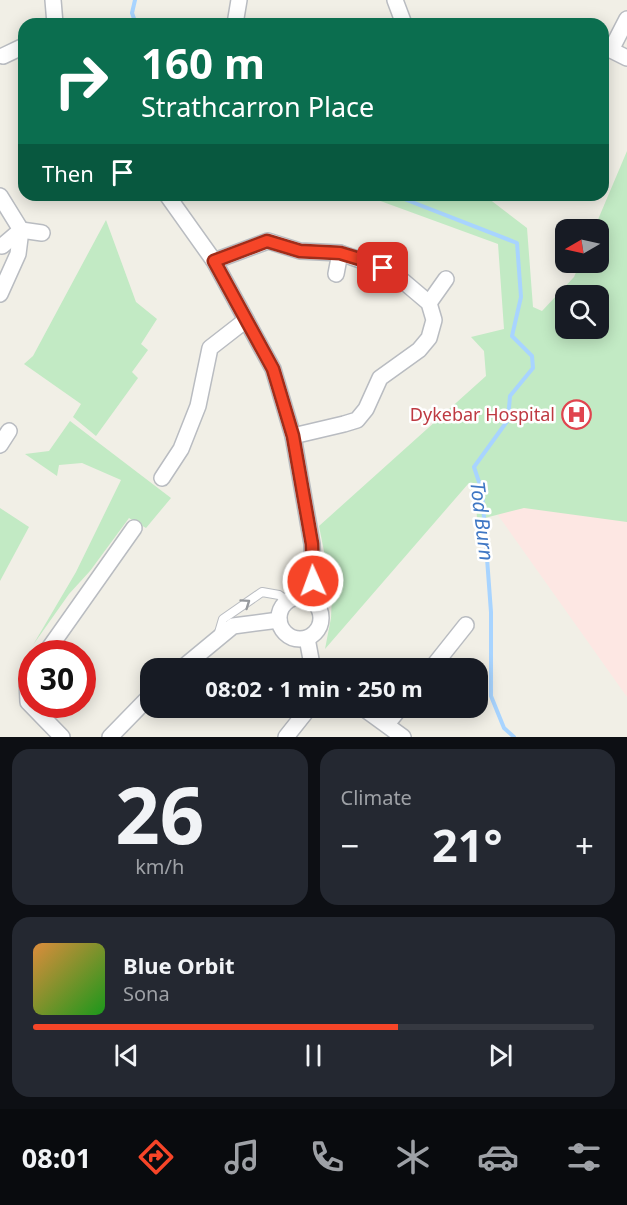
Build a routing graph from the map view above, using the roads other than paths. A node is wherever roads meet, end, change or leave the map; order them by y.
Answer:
1 (53, 0) edge
2 (239, 0) edge
3 (395, 0) edge
4 (54, 18) edge
5 (236, 18) edge
6 (402, 18) edge
7 (627, 19) edge
8 (609, 45) edge
9 (18, 49) edge
10 (609, 49) edge
11 (3, 56) dead end
12 (627, 58) edge
13 (0, 196) edge
14 (171, 201) edge
15 (21, 230) junction
16 (42, 233) dead end
17 (2, 246) dead end
18 (340, 253) junction
19 (214, 261) junction
20 (383, 268) dead end
21 (336, 273) dead end
22 (446, 279) dead end
23 (403, 281) dead end
24 (0, 294) edge
25 (429, 303) junction
26 (246, 320) junction
27 (9, 431) dead end
28 (293, 436) junction
29 (0, 445) edge
30 (162, 478) dead end
31 (134, 528) dead end
32 (306, 598) junction
33 (287, 602) junction
34 (279, 620) junction
35 (466, 625) dead end
36 (217, 637) junction
37 (307, 638) junction
38 (55, 640) edge
39 (193, 658) edge
40 (311, 658) edge
41 (440, 658) edge
42 (140, 706) edge
43 (44, 718) edge
44 (301, 718) edge
45 (378, 718) edge
46 (392, 718) edge
47 (387, 724) junction
48 (62, 737) edge
49 (110, 737) edge
50 (286, 737) edge
51 (403, 737) edge

1 - 4 street
2 - 5 street
3 - 6 street
7 - 8 street
9 - 11 street
10 - 12 street
13 - 15 street
14 - 19 street
15 - 16 street
15 - 17 street
15 - 24 street
18 - 19 street
18 - 20 street
18 - 21 street
19 - 26 street
22 - 25 street
23 - 25 street
25 - 28 street
26 - 28 street
26 - 30 street
27 - 29 street
28 - 32 street
31 - 38 street
32 - 33 street
32 - 37 street
33 - 34 street
36 -> 33 lane
34 - 36 street
34 - 37 street
35 - 41 street
36 - 39 street
37 - 40 street
42 - 49 street
43 - 48 street
44 - 50 street
45 - 47 street
46 - 47 street
47 - 51 street

